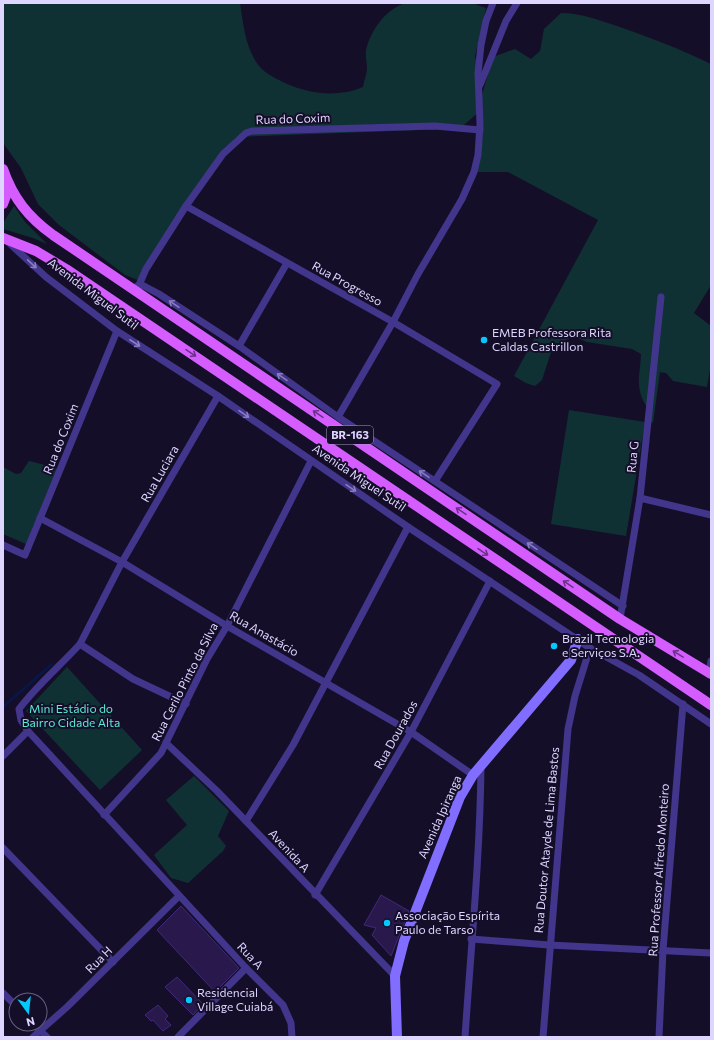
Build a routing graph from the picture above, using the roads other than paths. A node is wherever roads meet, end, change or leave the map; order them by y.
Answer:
1 (493, 3) edge
2 (517, 3) edge
3 (479, 88) junction
4 (480, 130) junction
5 (5, 174) edge
6 (3, 204) edge
7 (186, 206) junction
8 (3, 238) edge
9 (287, 263) junction
10 (136, 287) junction
11 (661, 297) dead end
12 (393, 322) junction
13 (117, 331) junction
14 (239, 346) junction
15 (218, 396) junction
16 (338, 416) junction
17 (311, 461) junction
18 (435, 481) junction
19 (640, 498) junction
20 (711, 515) edge
21 (40, 518) junction
22 (408, 527) junction
23 (3, 545) edge
24 (122, 562) junction
25 (490, 581) junction
26 (623, 606) junction
27 (620, 619) junction
28 (227, 626) junction
29 (578, 639) junction
30 (80, 644) junction
31 (590, 648) junction
32 (711, 661) edge
33 (710, 673) edge
34 (325, 682) junction
35 (186, 704) junction
36 (682, 704) junction
37 (711, 705) edge
38 (711, 724) edge
39 (28, 731) junction
40 (411, 732) junction
41 (166, 742) junction
42 (3, 756) edge
43 (481, 766) junction
44 (473, 775) junction
45 (104, 815) junction
46 (246, 821) junction
47 (3, 848) edge
48 (315, 895) junction
49 (179, 896) junction
50 (471, 939) junction
51 (549, 945) junction
52 (663, 950) junction
53 (711, 953) edge
54 (113, 962) junction
55 (246, 968) junction
56 (395, 976) junction
57 (48, 1024) edge
58 (178, 1037) edge
59 (292, 1037) edge
60 (397, 1037) edge
61 (465, 1037) edge
62 (543, 1037) edge
63 (659, 1037) edge

1 - 3 street
2 - 3 street
3 - 4 street
4 - 7 street, Rua do Coxim
4 - 12 street
5 - 6 main road, Avenida Miguel Sutil / BR-163
5 - 10 main road, Avenida Miguel Sutil / BR-163
7 - 9 street, Rua Progresso
7 - 10 street, Rua do Coxim
8 -> 13 street, Avenida Miguel Sutil
8 -> 37 main road, Avenida Miguel Sutil / BR-163
9 - 12 street, Rua Progresso
9 - 14 street
14 -> 10 street, Avenida Miguel Sutil
27 -> 10 main road, Avenida Miguel Sutil / BR-163
11 - 19 street, Rua G
12 - 16 street
12 - 18 street, Rua Progresso
13 -> 15 street, Avenida Miguel Sutil
13 - 21 street, Rua do Coxim
16 -> 14 street, Avenida Miguel Sutil
15 -> 17 street, Avenida Miguel Sutil
15 - 24 street, Rua Luciara
18 -> 16 street, Avenida Miguel Sutil
17 -> 22 street, Avenida Miguel Sutil
17 - 28 street, Rua Cerilo Pinto da Silva
26 -> 18 street, Avenida Miguel Sutil
19 - 20 street
19 - 26 street, Rua G
21 - 23 street, Rua do Coxim
21 - 24 street, Rua Anastácio
22 - 25 street, Avenida Miguel Sutil
22 - 34 street
24 - 28 street, Rua Anastácio
24 - 30 street, Rua Luciara
25 - 29 street, Avenida Miguel Sutil
25 - 40 street, Rua Dourados
26 - 27 street, Rua G
33 -> 27 main road, Avenida Miguel Sutil / BR-163
28 - 34 street, Rua Anastácio
28 - 35 street, Rua Cerilo Pinto da Silva
29 - 31 street, Avenida Miguel Sutil
29 - 43 street, Avenida Ipiranga
30 - 35 street
30 - 39 street, Rua Luciara
31 - 36 street, Avenida Miguel Sutil
31 - 51 street, Rua Doutor Atayde de Lima Bastos
32 - 33 street
34 - 40 street, Rua Anastácio
34 - 46 street
35 - 41 street, Rua Cerilo Pinto da Silva
36 - 38 street, Avenida Miguel Sutil
36 - 52 street, Rua Professor Alfredo Monteiro
39 - 42 street
39 - 45 street, Rua A
40 - 44 street, Rua Anastácio
40 - 48 street, Rua Dourados
41 - 45 street, Rua Cerilo Pinto da Silva
41 - 46 street, Avenida A
43 - 44 street, Avenida Ipiranga
43 - 50 street
44 - 56 street, Avenida Ipiranga
45 - 49 street, Rua A
46 - 48 street, Avenida A
47 - 54 street
48 - 56 street, Avenida A
49 - 54 street, Rua H
49 - 55 street, Rua A
50 - 51 street
50 - 61 street
51 - 52 street
51 - 62 street, Rua Doutor Atayde de Lima Bastos
52 - 53 street
52 - 63 street, Rua Professor Alfredo Monteiro
54 - 57 street, Rua H
55 - 58 street
55 - 59 street, Rua A
56 - 60 street, Avenida Ipiranga

